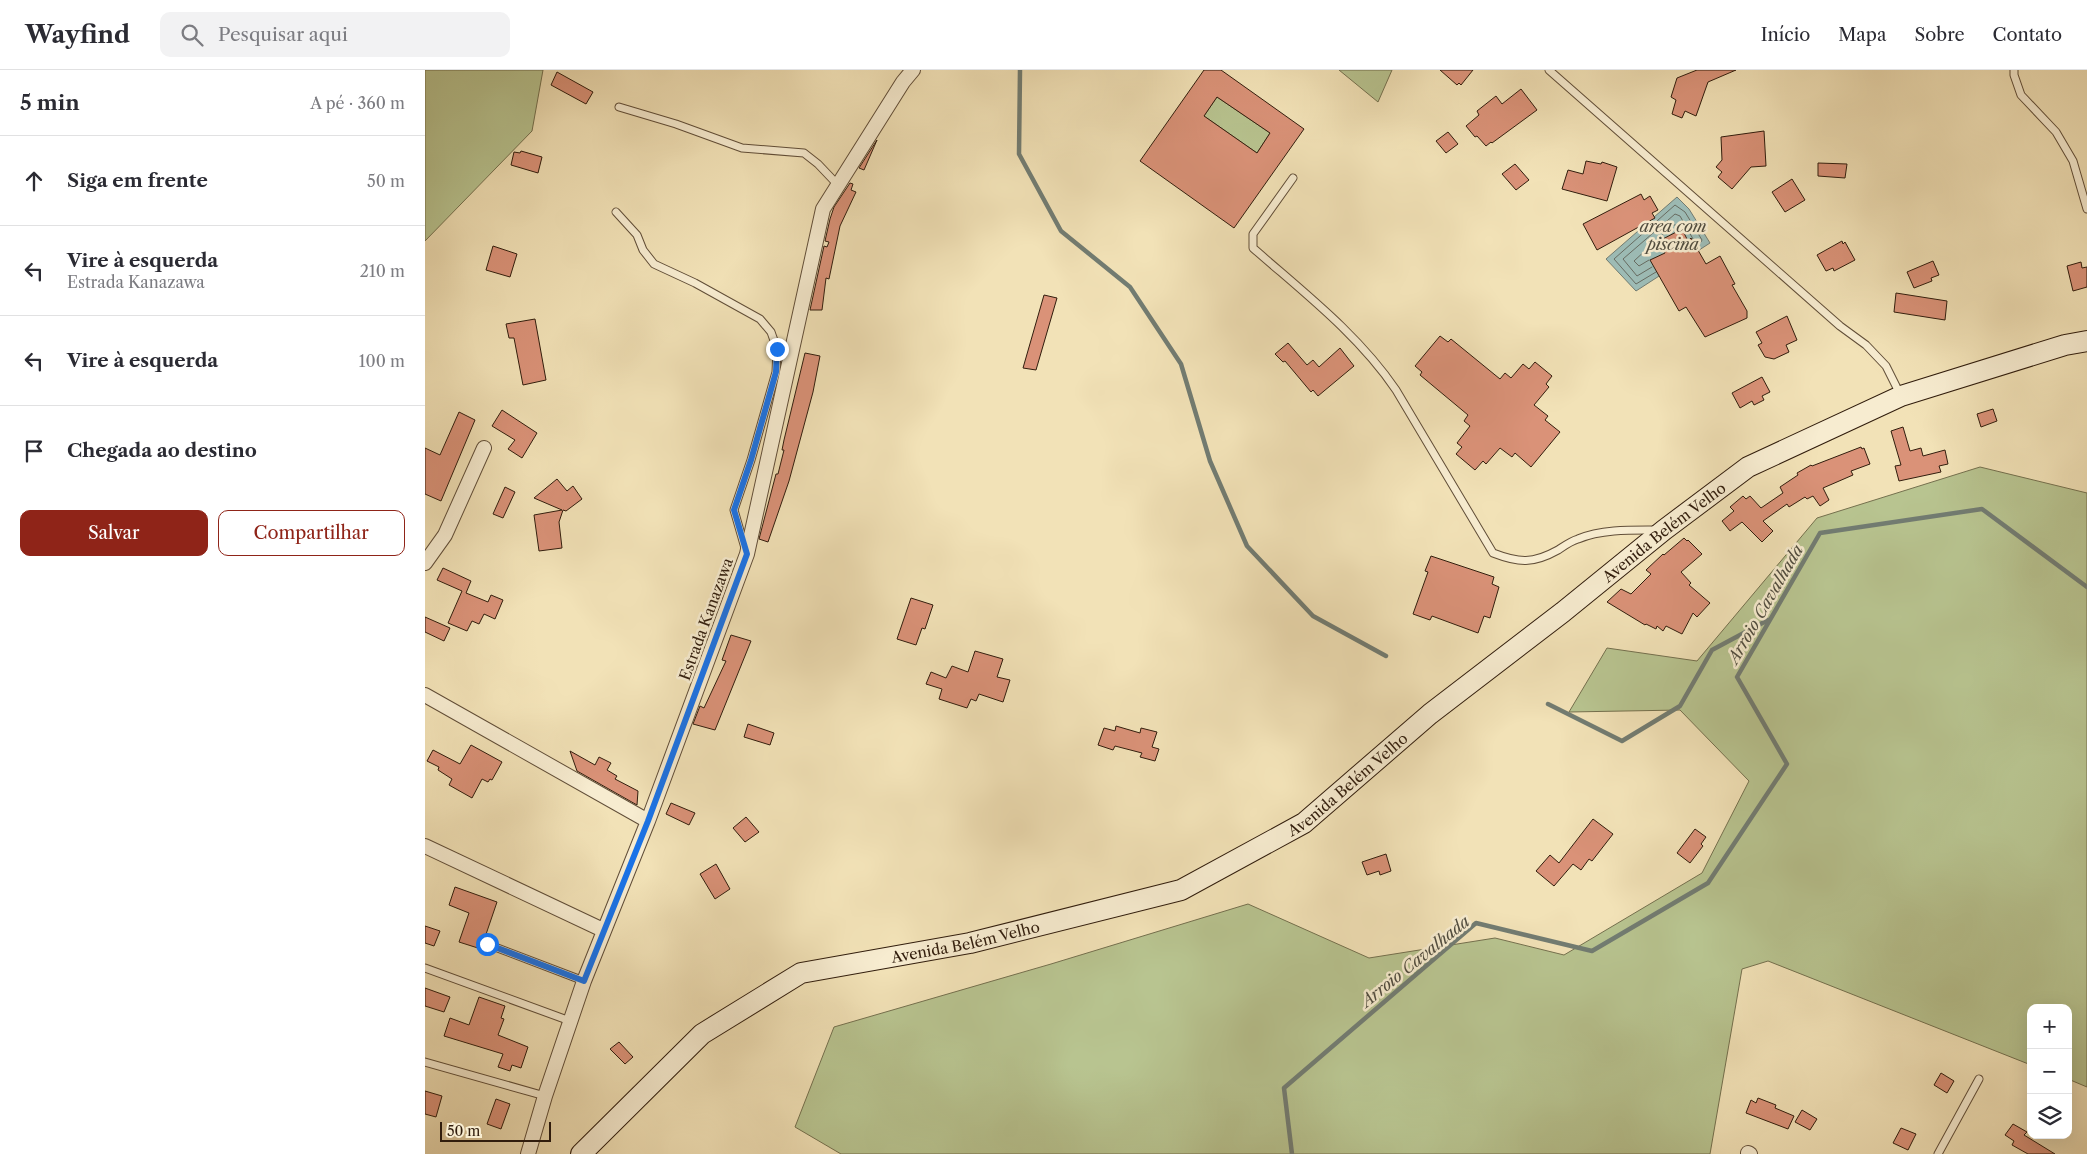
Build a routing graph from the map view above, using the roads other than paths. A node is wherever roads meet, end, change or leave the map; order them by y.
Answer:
1 (913, 70) edge
2 (1549, 70) edge
3 (2014, 70) edge
4 (619, 107) dead end
5 (1293, 178) dead end
6 (837, 184) junction
7 (2087, 210) edge
8 (616, 212) dead end
9 (2087, 341) edge
10 (1901, 396) junction
11 (484, 448) dead end
12 (1664, 530) junction
13 (747, 554) junction
14 (425, 563) edge
15 (425, 695) edge
16 (648, 821) junction
17 (425, 846) edge
18 (603, 930) junction
19 (487, 944) dead end
20 (425, 968) edge
21 (584, 981) junction
22 (570, 1021) junction
23 (425, 1062) edge
24 (1979, 1079) dead end
25 (545, 1096) junction
26 (528, 1154) edge
27 (581, 1154) edge
28 (1938, 1154) edge

1 - 6 street, Estrada Kanazawa
2 - 10 lane
3 - 7 lane
4 - 6 lane
5 - 12 lane
6 - 13 street, Estrada Kanazawa
8 - 13 lane
9 - 10 main road, Avenida Belém Velho
10 - 12 main road, Avenida Belém Velho
11 - 14 street
12 - 27 main road, Avenida Belém Velho
13 - 16 street, Estrada Kanazawa
15 - 16 street
16 - 18 street, Estrada Kanazawa
17 - 18 street
18 - 21 street, Estrada Kanazawa
19 - 21 lane
20 - 22 lane
21 - 22 street, Estrada Kanazawa
22 - 25 street, Estrada Kanazawa
23 - 25 lane
24 - 28 lane
25 - 26 street, Estrada Kanazawa

